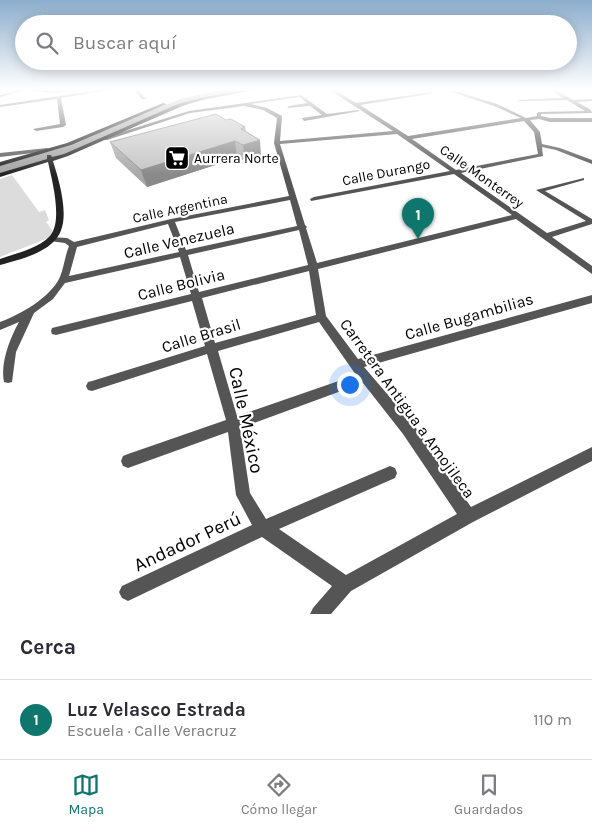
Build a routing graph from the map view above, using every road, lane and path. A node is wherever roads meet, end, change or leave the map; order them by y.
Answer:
1 (61, 118) edge
2 (132, 118) edge
3 (152, 118) edge
4 (168, 118) edge
5 (279, 118) edge
6 (311, 118) edge
7 (375, 118) edge
8 (534, 118) edge
9 (541, 118) edge
10 (304, 119) dead end
11 (524, 119) junction
12 (592, 120) edge
13 (36, 129) dead end
14 (399, 132) junction
15 (408, 138) junction
16 (277, 143) junction
17 (90, 145) junction
18 (539, 145) junction
19 (0, 155) edge
20 (49, 156) junction
21 (592, 162) edge
22 (0, 164) edge
23 (455, 172) junction
24 (0, 175) edge
25 (582, 179) dead end
26 (293, 197) junction
27 (314, 199) dead end
28 (518, 216) junction
29 (172, 221) junction
30 (592, 222) edge
31 (303, 227) junction
32 (546, 236) junction
33 (53, 238) junction
34 (73, 245) junction
35 (184, 255) junction
36 (0, 262) edge
37 (313, 266) junction
38 (592, 271) edge
39 (62, 281) junction
40 (195, 296) junction
41 (592, 299) edge
42 (30, 310) junction
43 (321, 317) junction
44 (0, 326) edge
45 (56, 331) dead end
46 (212, 348) junction
47 (355, 365) junction
48 (366, 377) junction
49 (8, 378) dead end
50 (92, 386) dead end
51 (233, 423) junction
52 (592, 454) edge
53 (128, 461) dead end
54 (390, 474) dead end
55 (468, 517) junction
56 (263, 528) junction
57 (345, 585) junction
58 (128, 592) dead end
59 (319, 614) edge

1 - 13 street
2 - 20 main road
3 - 17 main road
4 - 17 street
5 - 16 street
6 - 10 street
7 - 14 street, Calle Monterrey
8 - 11 street
9 - 12 street
11 - 15 street
11 - 18 street
14 - 15 street, Calle Monterrey
14 - 16 street
15 - 23 street, Calle Monterrey
16 - 26 street, Carretera Antigua a Amojileca
17 - 20 main road
18 - 21 street
18 - 23 street, Calle Durango
19 - 20 street
20 - 22 main road
20 - 24 main road
20 - 33 main road
23 - 27 street, Calle Durango
23 - 28 street, Calle Monterrey
25 - 30 street
26 - 29 street, Calle Argentina
26 - 31 street, Carretera Antigua a Amojileca
28 - 32 street, Calle Monterrey
28 - 37 street, Calle Bolivia
29 - 34 street, Calle Argentina
29 - 35 street, Calle México
30 - 32 street
31 - 35 street, Calle Venezuela
31 - 37 street, Carretera Antigua a Amojileca
32 - 38 street, Calle Monterrey
33 - 34 street
33 - 36 main road
34 - 39 street
35 - 39 street, Calle Venezuela
35 - 40 street, Calle México
37 - 40 street, Calle Bolivia
37 - 43 street, Carretera Antigua a Amojileca
39 - 42 street
40 - 45 street, Calle Bolivia
40 - 46 street, Calle México
41 - 47 street, Calle Bugambilias
42 - 44 street
42 - 49 street
43 - 46 street, Calle Brasil
43 - 47 street, Carretera Antigua a Amojileca
46 - 50 street, Calle Brasil
46 - 51 street, Calle México
47 - 48 street, Carretera Antigua a Amojileca
48 - 51 street
48 - 55 street, Carretera Antigua a Amojileca
51 - 53 street
51 - 56 street, Calle México
52 - 55 street
54 - 56 street, Andador Perú
55 - 57 street
56 - 57 street, Calle México
56 - 58 street, Andador Perú
57 - 59 street

